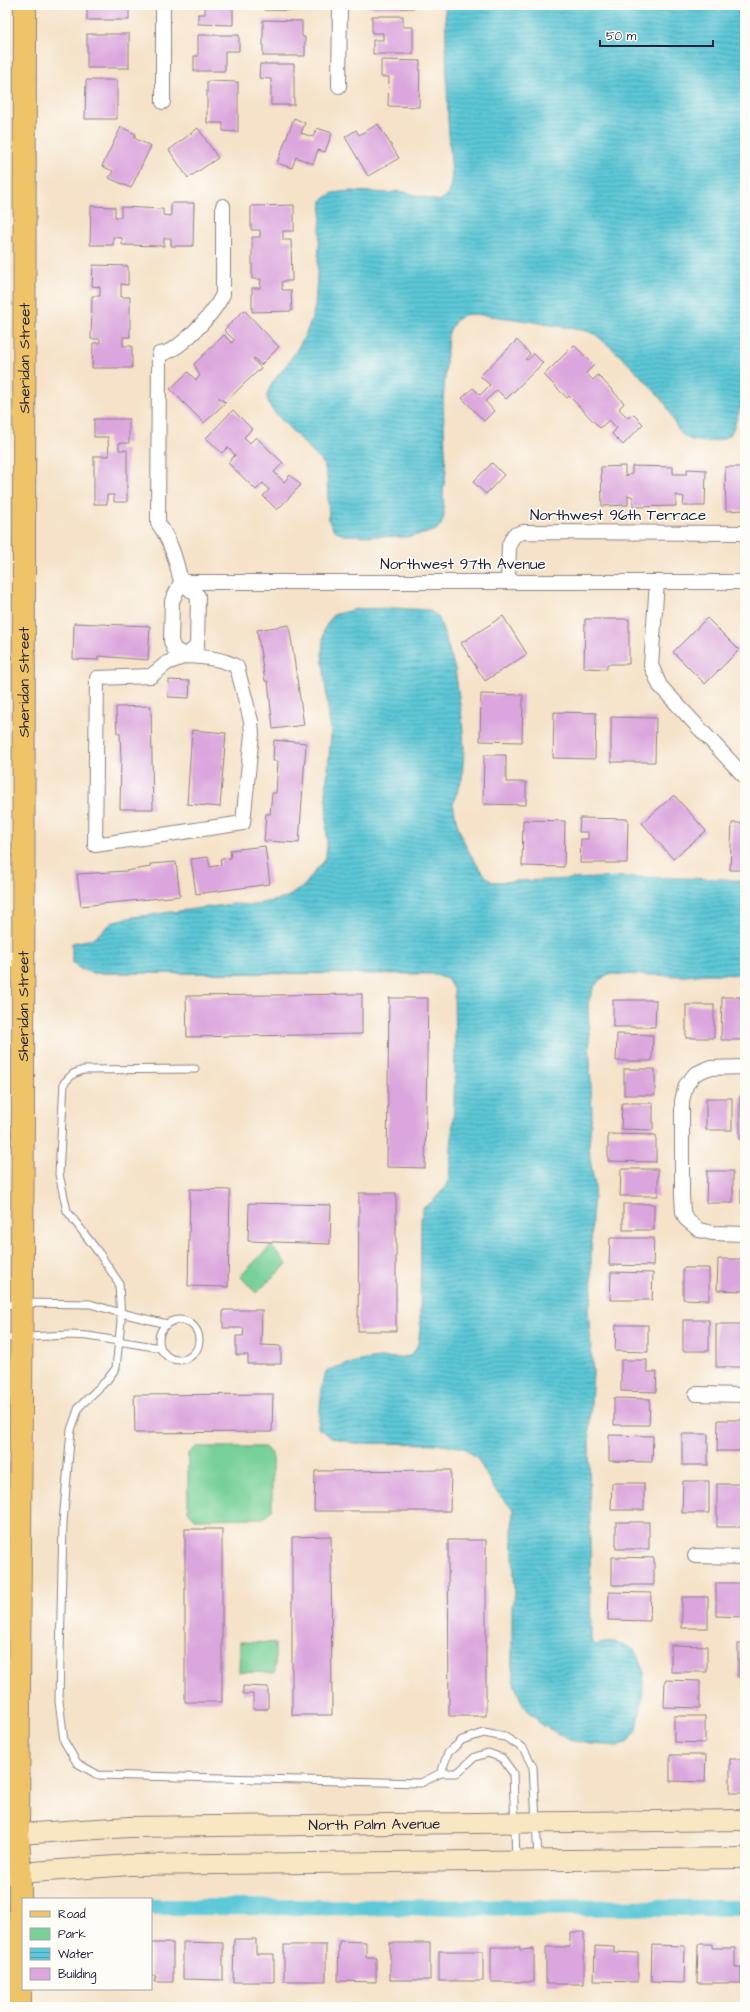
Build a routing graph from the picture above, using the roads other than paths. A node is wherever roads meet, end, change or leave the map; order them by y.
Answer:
1 (25, 5) edge
2 (163, 5) edge
3 (340, 5) edge
4 (339, 86) dead end
5 (163, 102) dead end
6 (223, 206) dead end
7 (745, 533) edge
8 (508, 581) junction
9 (181, 582) junction
10 (657, 582) junction
11 (745, 582) edge
12 (186, 656) junction
13 (745, 777) edge
14 (14, 959) edge
15 (745, 1067) edge
16 (195, 1069) dead end
17 (745, 1234) edge
18 (13, 1304) edge
19 (121, 1313) junction
20 (167, 1324) junction
21 (13, 1338) edge
22 (119, 1340) junction
23 (160, 1348) junction
24 (696, 1394) dead end
25 (745, 1395) edge
26 (695, 1556) dead end
27 (745, 1557) edge
28 (441, 1773) junction
29 (745, 1820) edge
30 (514, 1823) junction
31 (536, 1823) junction
32 (11, 1835) edge
33 (745, 1858) edge
34 (538, 1860) junction
35 (516, 1861) junction
36 (12, 1874) edge
37 (20, 2007) edge

1 - 14 main road, Sheridan Street
2 - 5 street
3 - 4 street
6 - 9 street
7 - 8 street, Northwest 96th Terrace
8 - 9 street, Northwest 97th Avenue
8 - 10 street, Northwest 97th Avenue
9 - 12 street
9 - 12 street
10 - 11 street, Northwest 97th Avenue
10 - 13 street
12 - 12 street
14 - 18 main road, Sheridan Street
15 - 17 street
16 - 19 lane
18 - 19 lane
18 - 21 main road, Sheridan Street
19 - 20 lane
19 - 22 lane
20 - 23 lane
20 - 23 lane
21 - 22 lane
21 - 32 main road, Sheridan Street
22 - 23 lane
22 - 28 lane
24 - 25 street
26 - 27 street
28 - 30 lane
28 - 31 lane
29 - 31 main road, North Palm Avenue
30 - 31 main road, North Palm Avenue
30 - 32 main road, North Palm Avenue
30 - 35 lane
31 - 34 lane
32 - 36 main road, Sheridan Street
33 - 34 main road
34 - 35 main road
35 - 36 main road
36 - 37 main road, Sheridan Street

